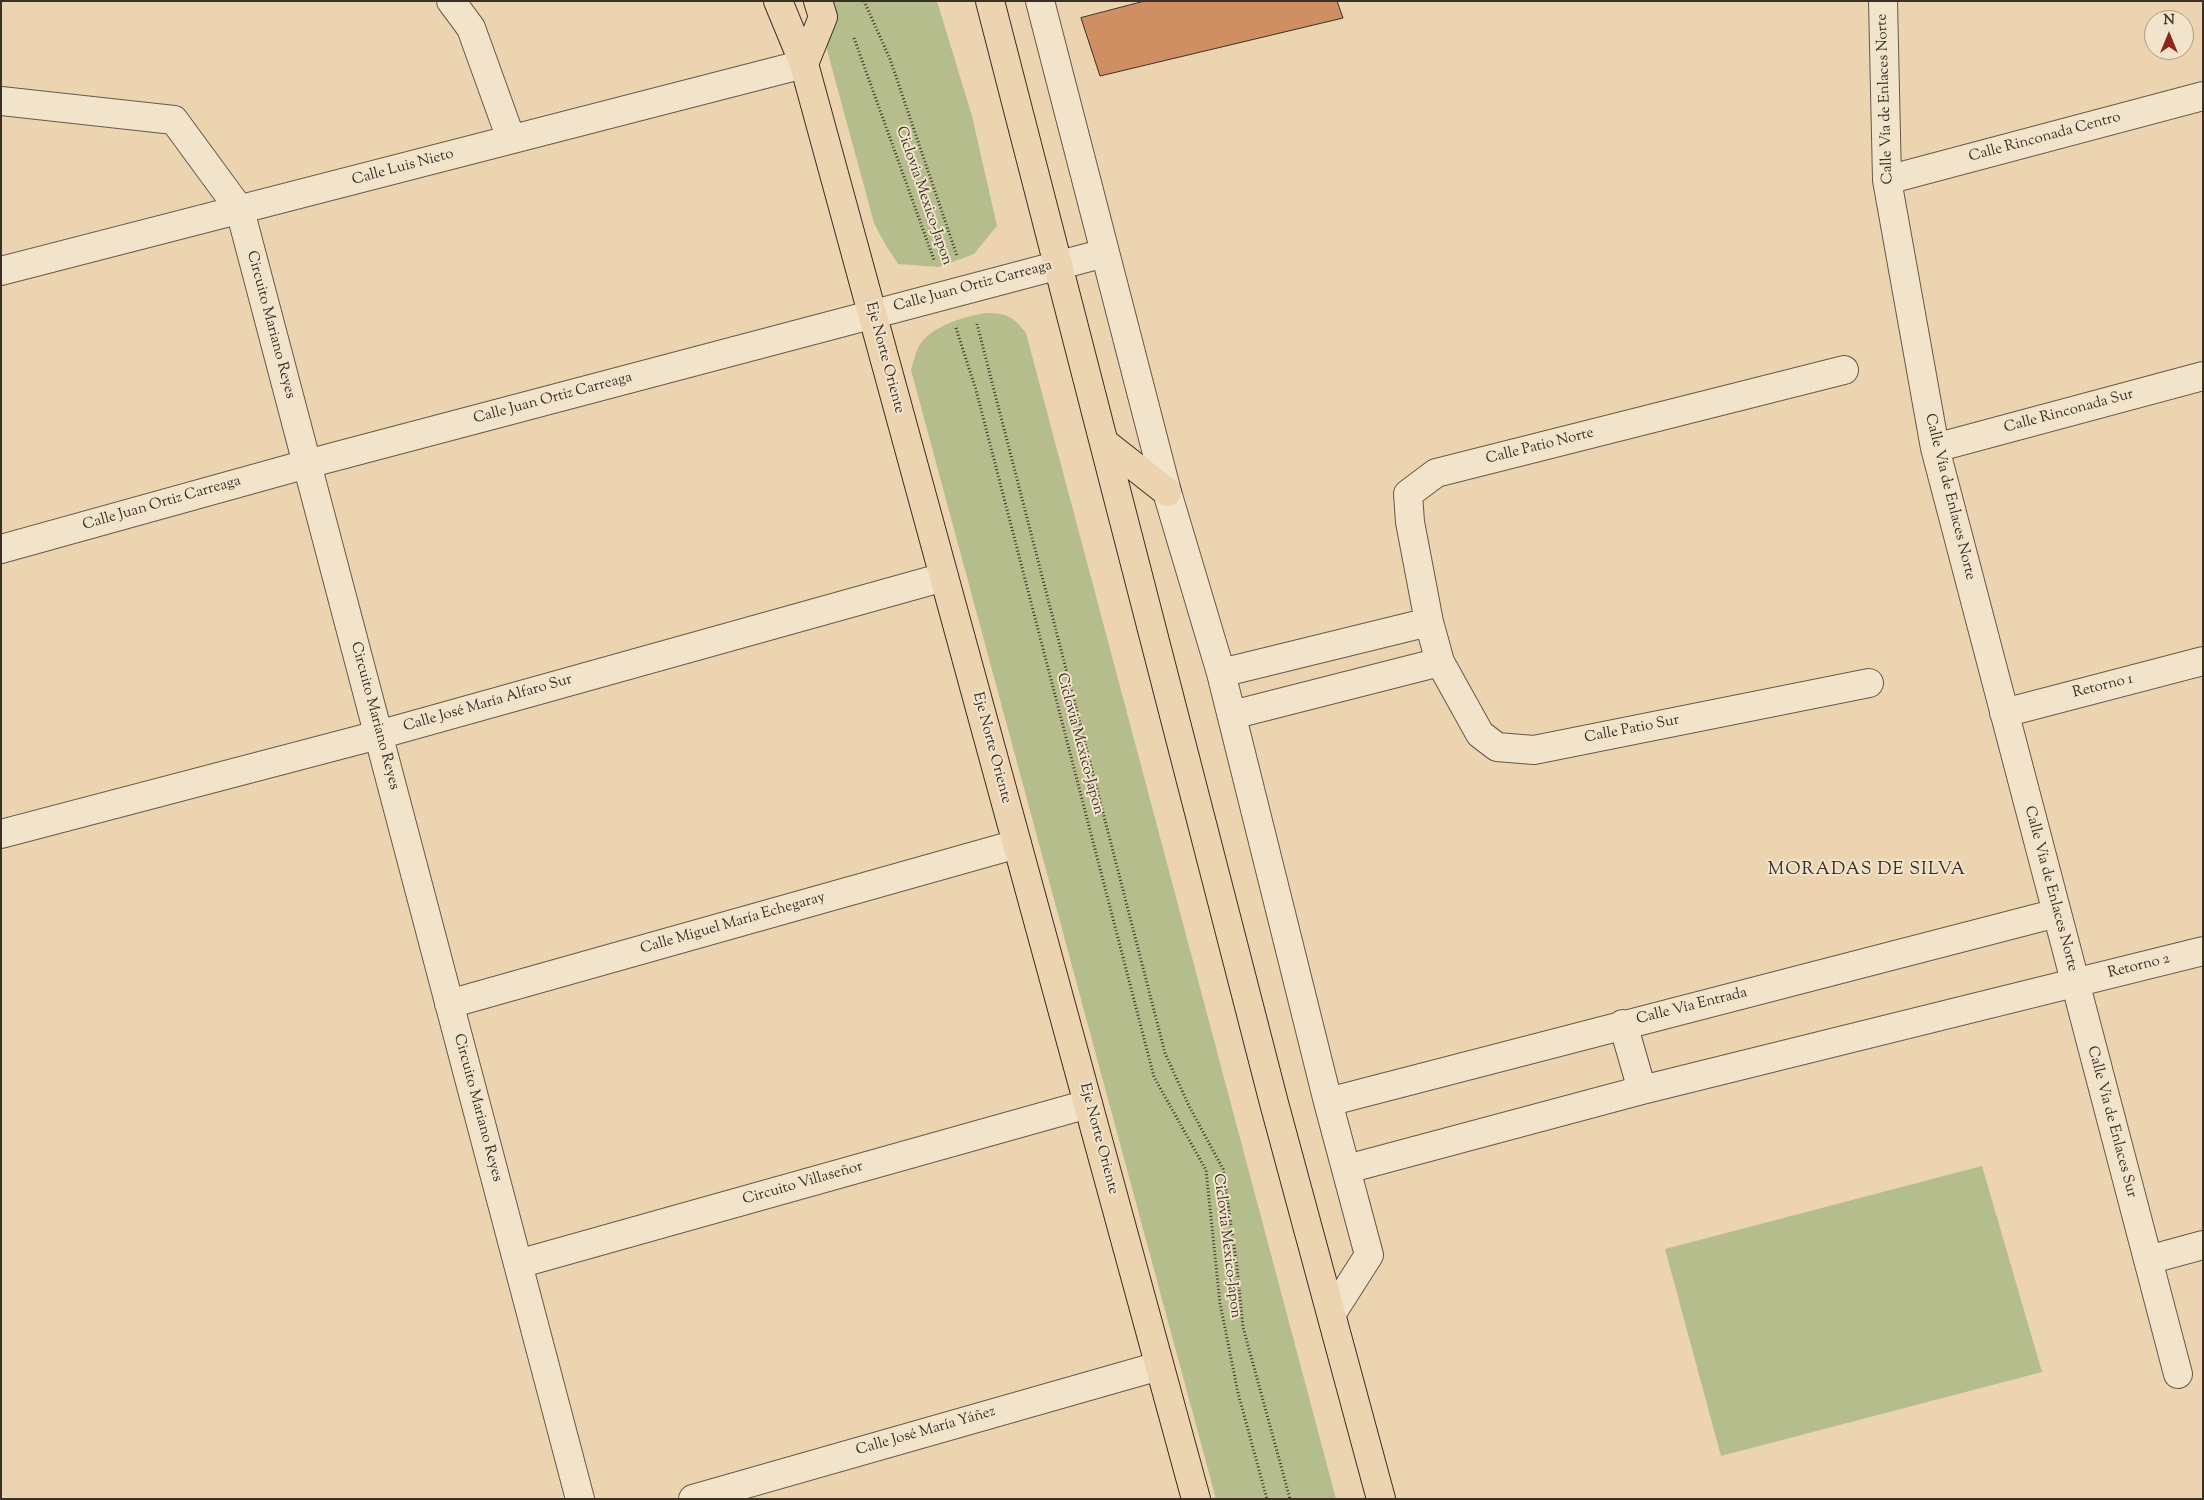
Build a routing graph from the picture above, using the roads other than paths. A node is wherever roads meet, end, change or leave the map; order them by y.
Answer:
1 (451, 1) edge
2 (778, 1) edge
3 (818, 1) edge
4 (990, 1) edge
5 (1040, 1) edge
6 (1884, 1) edge
7 (804, 64) junction
8 (2203, 96) edge
9 (1, 101) edge
10 (511, 139) junction
11 (1887, 180) junction
12 (240, 210) junction
13 (1105, 252) junction
14 (1058, 265) junction
15 (1, 271) edge
16 (872, 314) junction
17 (1844, 370) dead end
18 (2203, 376) edge
19 (1106, 444) junction
20 (1935, 448) junction
21 (307, 464) junction
22 (1167, 492) junction
23 (1, 549) edge
24 (944, 577) junction
25 (1429, 622) junction
26 (2203, 661) edge
27 (1440, 662) junction
28 (1220, 673) junction
29 (1869, 683) dead end
30 (2004, 713) junction
31 (1232, 715) junction
32 (378, 735) junction
33 (1, 834) edge
34 (1017, 844) junction
35 (2057, 913) junction
36 (2203, 951) edge
37 (2075, 984) junction
38 (449, 1004) junction
39 (1623, 1024) junction
40 (1642, 1090) junction
41 (1328, 1102) junction
42 (1088, 1104) junction
43 (1347, 1169) junction
44 (2203, 1245) edge
45 (2148, 1260) junction
46 (518, 1264) junction
47 (1332, 1313) junction
48 (1160, 1366) junction
49 (2178, 1374) dead end
50 (580, 1499) edge
51 (693, 1499) edge
52 (1196, 1499) edge
53 (1381, 1499) edge

1 - 10 street
2 - 7 main road, Eje Norte Oriente
3 - 7 main road
4 - 14 main road
5 - 13 street
6 - 11 street, Calle Vía de Enlaces Norte
7 - 10 street, Calle Luis Nieto
7 - 16 main road, Eje Norte Oriente
8 - 11 street, Calle Rinconada Centro
9 - 12 street, Circuito Mariano Reyes
10 - 12 street, Calle Luis Nieto
11 - 20 street, Calle Vía de Enlaces Norte
12 - 15 street, Calle Luis Nieto
12 - 21 street, Circuito Mariano Reyes
13 - 14 street, Calle Juan Ortiz Carreaga
13 - 22 street
14 - 16 street, Calle Juan Ortiz Carreaga
14 - 19 main road
16 - 21 street, Calle Juan Ortiz Carreaga
16 - 24 main road, Eje Norte Oriente
17 - 25 street, Calle Patio Norte
18 - 20 street, Calle Rinconada Sur
19 - 22 main road
19 - 47 main road
20 - 30 street, Calle Vía de Enlaces Norte
21 - 23 street, Calle Juan Ortiz Carreaga
21 - 32 street, Circuito Mariano Reyes
22 - 28 street
24 - 32 street, Calle José María Alfaro Sur
24 - 34 main road, Eje Norte Oriente
25 - 27 street, Calle Patio Norte
25 - 28 street
26 - 30 street, Retorno 1
27 - 29 street, Calle Patio Sur
27 - 31 street
28 - 31 street
30 - 35 street, Calle Vía de Enlaces Norte
31 - 41 street
32 - 33 street, Calle José María Alfaro Sur
32 - 38 street, Circuito Mariano Reyes
34 - 38 street, Calle Miguel María Echegaray
34 - 42 main road, Eje Norte Oriente
35 - 37 street, Calle Vía de Enlaces Norte
35 - 39 street, Calle Vía Entrada
36 - 37 street, Retorno 2
37 - 40 street
37 - 45 street, Calle Vía de Enlaces Sur
38 - 46 street, Circuito Mariano Reyes
39 - 40 street
39 - 41 street, Calle Vía Entrada
40 - 43 street
41 - 43 street
42 - 46 street, Circuito Villaseñor
42 - 48 main road, Eje Norte Oriente
43 - 47 street
44 - 45 street
45 - 49 street, Calle Vía de Enlaces Sur
46 - 50 street, Circuito Mariano Reyes
47 - 53 main road
48 - 51 street, Calle José María Yáñez
48 - 52 main road, Eje Norte Oriente

